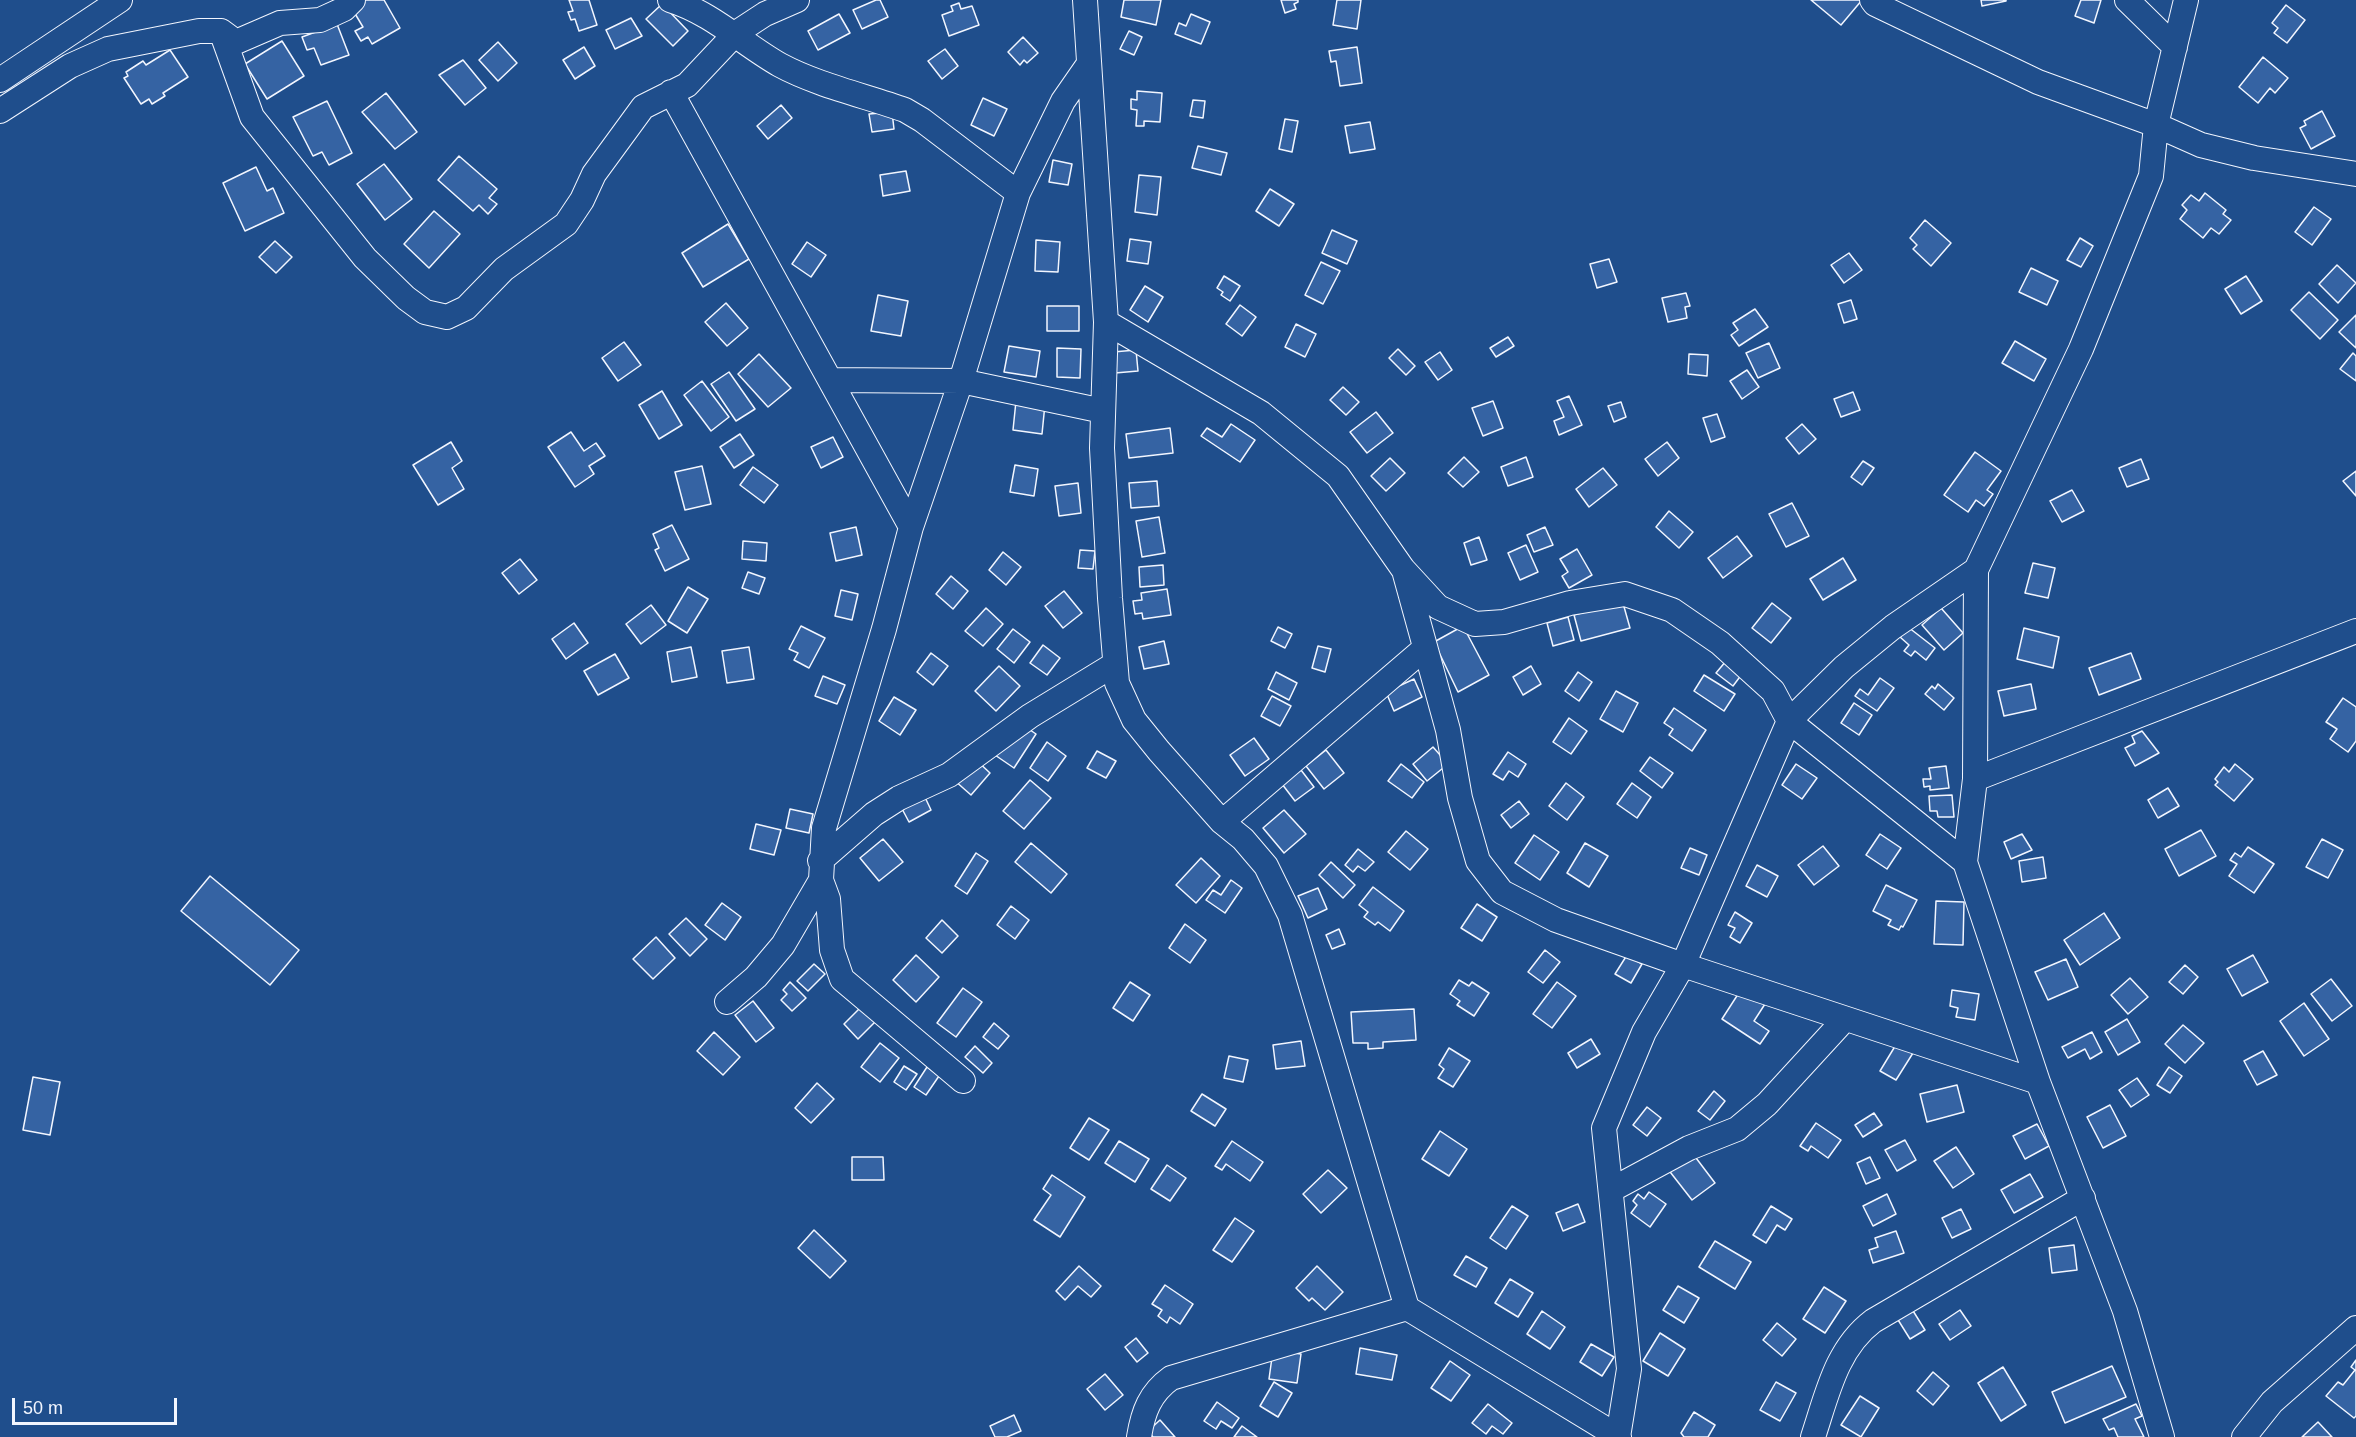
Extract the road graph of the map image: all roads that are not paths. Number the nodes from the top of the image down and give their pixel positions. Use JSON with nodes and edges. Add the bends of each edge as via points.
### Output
{"nodes":[{"id":1,"x":120,"y":0,"type":"edge"},
{"id":2,"x":353,"y":0,"type":"edge"},
{"id":3,"x":670,"y":0,"type":"edge"},
{"id":4,"x":797,"y":0,"type":"edge"},
{"id":5,"x":1085,"y":0,"type":"edge"},
{"id":6,"x":1872,"y":0,"type":"edge"},
{"id":7,"x":2127,"y":0,"type":"edge"},
{"id":8,"x":2186,"y":0,"type":"edge"},
{"id":9,"x":766,"y":7,"type":"edge"},
{"id":10,"x":221,"y":32,"type":"junction"},
{"id":11,"x":736,"y":33,"type":"junction"},
{"id":12,"x":2175,"y":47,"type":"junction"},
{"id":13,"x":1088,"y":65,"type":"junction"},
{"id":14,"x":0,"y":80,"type":"edge"},
{"id":15,"x":671,"y":92,"type":"junction"},
{"id":16,"x":0,"y":111,"type":"edge"},
{"id":17,"x":2156,"y":125,"type":"junction"},
{"id":18,"x":2356,"y":174,"type":"edge"},
{"id":19,"x":1018,"y":193,"type":"junction"},
{"id":20,"x":1106,"y":322,"type":"junction"},
{"id":21,"x":832,"y":380,"type":"junction"},
{"id":22,"x":961,"y":381,"type":"junction"},
{"id":23,"x":1104,"y":411,"type":"junction"},
{"id":24,"x":911,"y":527,"type":"junction"},
{"id":25,"x":1403,"y":569,"type":"junction"},
{"id":26,"x":1976,"y":570,"type":"junction"},
{"id":27,"x":2356,"y":631,"type":"edge"},
{"id":28,"x":1425,"y":648,"type":"junction"},
{"id":29,"x":1115,"y":664,"type":"junction"},
{"id":30,"x":1789,"y":721,"type":"junction"},
{"id":31,"x":1975,"y":779,"type":"junction"},
{"id":32,"x":1222,"y":822,"type":"junction"},
{"id":33,"x":1965,"y":862,"type":"junction"},
{"id":34,"x":821,"y":871,"type":"junction"},
{"id":35,"x":1683,"y":965,"type":"junction"},
{"id":36,"x":726,"y":1002,"type":"dead end"},
{"id":37,"x":1845,"y":1019,"type":"junction"},
{"id":38,"x":963,"y":1081,"type":"dead end"},
{"id":39,"x":2038,"y":1082,"type":"junction"},
{"id":40,"x":1611,"y":1190,"type":"junction"},
{"id":41,"x":2084,"y":1198,"type":"junction"},
{"id":42,"x":1407,"y":1308,"type":"junction"},
{"id":43,"x":2356,"y":1328,"type":"edge"},
{"id":44,"x":1139,"y":1437,"type":"edge"},
{"id":45,"x":1619,"y":1437,"type":"edge"},
{"id":46,"x":1813,"y":1437,"type":"edge"},
{"id":47,"x":2162,"y":1437,"type":"edge"},
{"id":48,"x":2244,"y":1437,"type":"edge"}],
"edges":[{"from":1,"to":14,"type":"street"},
{"from":2,"to":10,"type":"street","via":[[344,9],[320,20],[280,22],[236,42]]},
{"from":3,"to":11,"type":"street"},
{"from":4,"to":9,"type":"street"},
{"from":5,"to":13,"type":"street"},
{"from":6,"to":17,"type":"street","via":[[2038,81]]},
{"from":7,"to":12,"type":"street"},
{"from":8,"to":12,"type":"street"},
{"from":9,"to":11,"type":"street"},
{"from":10,"to":15,"type":"street","via":[[252,117],[365,258],[425,312],[447,317],[466,308],[504,269],[566,224],[594,174],[643,107]]},
{"from":10,"to":16,"type":"street","via":[[200,31],[108,49],[70,66]]},
{"from":11,"to":15,"type":"street","via":[[687,85]]},
{"from":11,"to":19,"type":"street","via":[[781,65],[914,115]]},
{"from":12,"to":17,"type":"street"},
{"from":13,"to":19,"type":"street","via":[[1063,100]]},
{"from":13,"to":20,"type":"street"},
{"from":15,"to":21,"type":"street"},
{"from":17,"to":18,"type":"street","via":[[2201,145],[2233,153]]},
{"from":17,"to":26,"type":"street","via":[[2151,176],[2081,349]]},
{"from":19,"to":22,"type":"street"},
{"from":20,"to":23,"type":"street"},
{"from":20,"to":25,"type":"street","via":[[1261,413],[1338,476]]},
{"from":21,"to":22,"type":"street"},
{"from":21,"to":24,"type":"street"},
{"from":22,"to":23,"type":"street"},
{"from":22,"to":24,"type":"street"},
{"from":23,"to":29,"type":"street","via":[[1102,448]]},
{"from":24,"to":34,"type":"street","via":[[824,828]]},
{"from":25,"to":28,"type":"street"},
{"from":25,"to":30,"type":"street","via":[[1438,607],[1475,624],[1504,622],[1570,603],[1625,594],[1672,610],[1720,643],[1773,691]]},
{"from":26,"to":30,"type":"street","via":[[1893,627],[1844,667]]},
{"from":26,"to":31,"type":"street"},
{"from":27,"to":31,"type":"street"},
{"from":28,"to":32,"type":"street"},
{"from":28,"to":35,"type":"street","via":[[1478,861],[1502,892],[1556,920]]},
{"from":29,"to":32,"type":"street","via":[[1117,683],[1134,720]]},
{"from":29,"to":34,"type":"street","via":[[1030,716],[949,775],[874,814]]},
{"from":30,"to":33,"type":"street"},
{"from":30,"to":35,"type":"street"},
{"from":31,"to":33,"type":"street"},
{"from":32,"to":42,"type":"street","via":[[1266,866],[1290,915]]},
{"from":33,"to":39,"type":"street"},
{"from":34,"to":36,"type":"street","via":[[783,945],[756,977]]},
{"from":34,"to":38,"type":"street","via":[[828,899],[833,957],[842,979]]},
{"from":35,"to":37,"type":"street"},
{"from":35,"to":40,"type":"street","via":[[1644,1032],[1604,1128]]},
{"from":37,"to":39,"type":"street"},
{"from":37,"to":40,"type":"street","via":[[1767,1104],[1737,1129],[1689,1148]]},
{"from":39,"to":41,"type":"street"},
{"from":40,"to":45,"type":"street","via":[[1629,1370]]},
{"from":41,"to":46,"type":"street","via":[[1857,1333],[1834,1375]]},
{"from":41,"to":47,"type":"street","via":[[2125,1311]]},
{"from":42,"to":44,"type":"street","via":[[1172,1378],[1159,1386],[1149,1401]]},
{"from":42,"to":45,"type":"street"},
{"from":43,"to":48,"type":"street","via":[[2272,1401]]}]}
